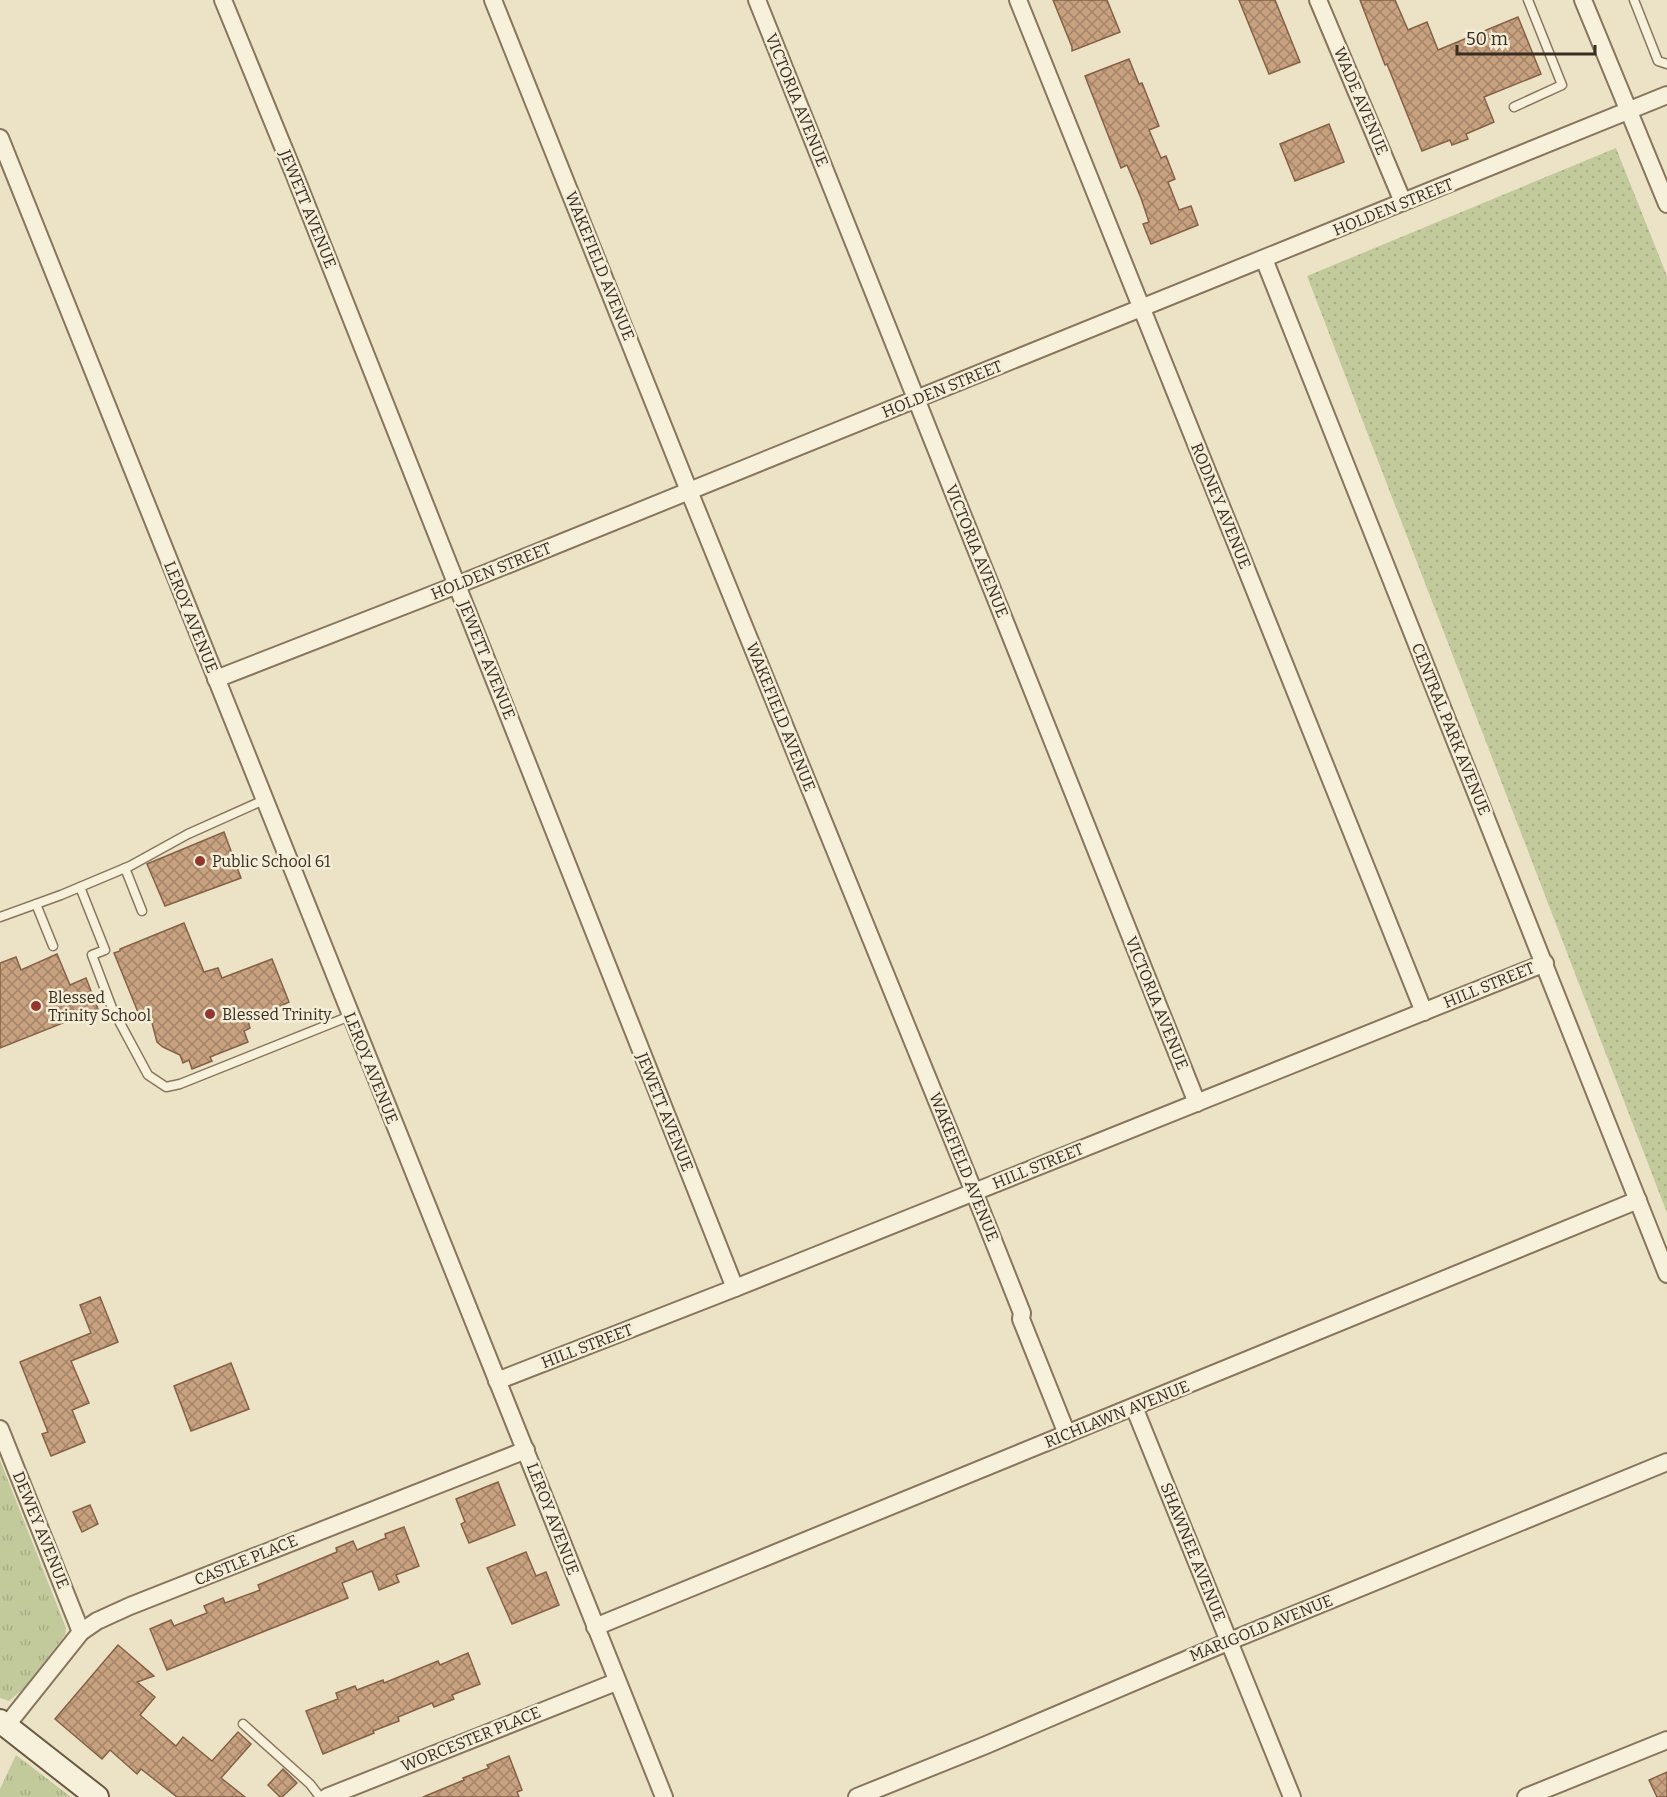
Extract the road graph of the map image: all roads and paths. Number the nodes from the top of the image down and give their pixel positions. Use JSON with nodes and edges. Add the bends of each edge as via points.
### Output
{"nodes":[{"id":1,"x":223,"y":0,"type":"edge"},
{"id":2,"x":493,"y":0,"type":"edge"},
{"id":3,"x":757,"y":0,"type":"edge"},
{"id":4,"x":1018,"y":0,"type":"edge"},
{"id":5,"x":1318,"y":0,"type":"edge"},
{"id":6,"x":1528,"y":0,"type":"edge"},
{"id":7,"x":1583,"y":0,"type":"edge"},
{"id":8,"x":1635,"y":0,"type":"edge"},
{"id":9,"x":1667,"y":64,"type":"edge"},
{"id":10,"x":1667,"y":95,"type":"edge"},
{"id":11,"x":1514,"y":107,"type":"dead end"},
{"id":12,"x":1630,"y":111,"type":"junction"},
{"id":13,"x":0,"y":138,"type":"edge"},
{"id":14,"x":1403,"y":202,"type":"junction"},
{"id":15,"x":1667,"y":204,"type":"edge"},
{"id":16,"x":1264,"y":259,"type":"junction"},
{"id":17,"x":1142,"y":308,"type":"junction"},
{"id":18,"x":916,"y":399,"type":"junction"},
{"id":19,"x":689,"y":491,"type":"junction"},
{"id":20,"x":457,"y":585,"type":"junction"},
{"id":21,"x":216,"y":679,"type":"junction"},
{"id":22,"x":264,"y":800,"type":"junction"},
{"id":23,"x":125,"y":868,"type":"junction"},
{"id":24,"x":80,"y":887,"type":"junction"},
{"id":25,"x":36,"y":904,"type":"junction"},
{"id":26,"x":142,"y":911,"type":"dead end"},
{"id":27,"x":0,"y":917,"type":"edge"},
{"id":28,"x":52,"y":946,"type":"dead end"},
{"id":29,"x":1545,"y":963,"type":"junction"},
{"id":30,"x":1424,"y":1012,"type":"junction"},
{"id":31,"x":350,"y":1016,"type":"junction"},
{"id":32,"x":1197,"y":1103,"type":"junction"},
{"id":33,"x":974,"y":1192,"type":"junction"},
{"id":34,"x":1638,"y":1200,"type":"junction"},
{"id":35,"x":1667,"y":1274,"type":"edge"},
{"id":36,"x":735,"y":1288,"type":"junction"},
{"id":37,"x":497,"y":1381,"type":"junction"},
{"id":38,"x":1134,"y":1407,"type":"junction"},
{"id":39,"x":0,"y":1429,"type":"edge"},
{"id":40,"x":1067,"y":1434,"type":"junction"},
{"id":41,"x":526,"y":1450,"type":"junction"},
{"id":42,"x":1667,"y":1462,"type":"edge"},
{"id":43,"x":595,"y":1627,"type":"junction"},
{"id":44,"x":81,"y":1632,"type":"junction"},
{"id":45,"x":1230,"y":1641,"type":"junction"},
{"id":46,"x":616,"y":1682,"type":"junction"},
{"id":47,"x":3,"y":1724,"type":"edge"},
{"id":48,"x":243,"y":1724,"type":"dead end"},
{"id":49,"x":1667,"y":1740,"type":"edge"},
{"id":50,"x":97,"y":1797,"type":"edge"},
{"id":51,"x":320,"y":1797,"type":"edge"},
{"id":52,"x":327,"y":1797,"type":"edge"},
{"id":53,"x":664,"y":1797,"type":"edge"},
{"id":54,"x":857,"y":1797,"type":"edge"},
{"id":55,"x":1292,"y":1797,"type":"edge"},
{"id":56,"x":1526,"y":1797,"type":"edge"}],
"edges":[{"from":1,"to":20,"type":"street","name":"JEWETT AVENUE"},
{"from":2,"to":19,"type":"street","name":"WAKEFIELD AVENUE"},
{"from":3,"to":18,"type":"street","name":"VICTORIA AVENUE"},
{"from":4,"to":17,"type":"street","name":"RODNEY AVENUE"},
{"from":5,"to":14,"type":"street","name":"WADE AVENUE"},
{"from":6,"to":11,"type":"lane","via":[[1562,85]]},
{"from":7,"to":12,"type":"street"},
{"from":8,"to":9,"type":"lane","via":[[1659,61]]},
{"from":10,"to":12,"type":"street","name":"HOLDEN STREET"},
{"from":12,"to":14,"type":"street","name":"HOLDEN STREET"},
{"from":12,"to":15,"type":"street"},
{"from":13,"to":21,"type":"street","name":"LEROY AVENUE"},
{"from":14,"to":16,"type":"street","name":"HOLDEN STREET"},
{"from":16,"to":17,"type":"street","name":"HOLDEN STREET"},
{"from":16,"to":29,"type":"street","name":"CENTRAL PARK AVENUE"},
{"from":17,"to":18,"type":"street","name":"HOLDEN STREET"},
{"from":17,"to":30,"type":"street","name":"RODNEY AVENUE"},
{"from":18,"to":19,"type":"street","name":"HOLDEN STREET"},
{"from":18,"to":32,"type":"street","name":"VICTORIA AVENUE"},
{"from":19,"to":20,"type":"street","name":"HOLDEN STREET"},
{"from":19,"to":33,"type":"street","name":"WAKEFIELD AVENUE"},
{"from":20,"to":21,"type":"street","name":"HOLDEN STREET"},
{"from":20,"to":36,"type":"street","name":"JEWETT AVENUE"},
{"from":21,"to":22,"type":"street","name":"LEROY AVENUE"},
{"from":22,"to":23,"type":"lane"},
{"from":22,"to":31,"type":"street","name":"LEROY AVENUE"},
{"from":23,"to":24,"type":"lane"},
{"from":23,"to":26,"type":"lane"},
{"from":24,"to":25,"type":"lane"},
{"from":24,"to":31,"type":"lane","via":[[105,950],[92,955],[112,1008],[148,1075],[166,1087]]},
{"from":25,"to":27,"type":"lane"},
{"from":25,"to":28,"type":"lane"},
{"from":29,"to":30,"type":"street","name":"HILL STREET"},
{"from":29,"to":34,"type":"street","name":"CENTRAL PARK AVENUE"},
{"from":30,"to":32,"type":"street","name":"HILL STREET"},
{"from":31,"to":37,"type":"street","name":"LEROY AVENUE"},
{"from":32,"to":33,"type":"street","name":"HILL STREET"},
{"from":33,"to":36,"type":"street","name":"HILL STREET"},
{"from":33,"to":40,"type":"street","name":"WAKEFIELD AVENUE"},
{"from":34,"to":35,"type":"street","name":"CENTRAL PARK AVENUE"},
{"from":34,"to":38,"type":"street","name":"RICHLAWN AVENUE"},
{"from":36,"to":37,"type":"street","name":"HILL STREET"},
{"from":37,"to":41,"type":"street","name":"LEROY AVENUE"},
{"from":38,"to":40,"type":"street","name":"RICHLAWN AVENUE"},
{"from":38,"to":45,"type":"street","name":"SHAWNEE AVENUE"},
{"from":39,"to":44,"type":"street","name":"DEWEY AVENUE"},
{"from":40,"to":43,"type":"street","name":"RICHLAWN AVENUE"},
{"from":41,"to":43,"type":"street","name":"LEROY AVENUE"},
{"from":41,"to":44,"type":"street","name":"CASTLE PLACE","via":[[130,1606]]},
{"from":42,"to":45,"type":"street","name":"MARIGOLD AVENUE"},
{"from":43,"to":46,"type":"street","name":"LEROY AVENUE"},
{"from":44,"to":47,"type":"street","name":"CASTLE PLACE"},
{"from":45,"to":54,"type":"street","name":"MARIGOLD AVENUE"},
{"from":45,"to":55,"type":"street","name":"SHAWNEE AVENUE"},
{"from":46,"to":52,"type":"street","name":"WORCESTER PLACE"},
{"from":46,"to":53,"type":"street","name":"LEROY AVENUE"},
{"from":47,"to":50,"type":"street"},
{"from":48,"to":51,"type":"lane"},
{"from":49,"to":56,"type":"street"}]}
